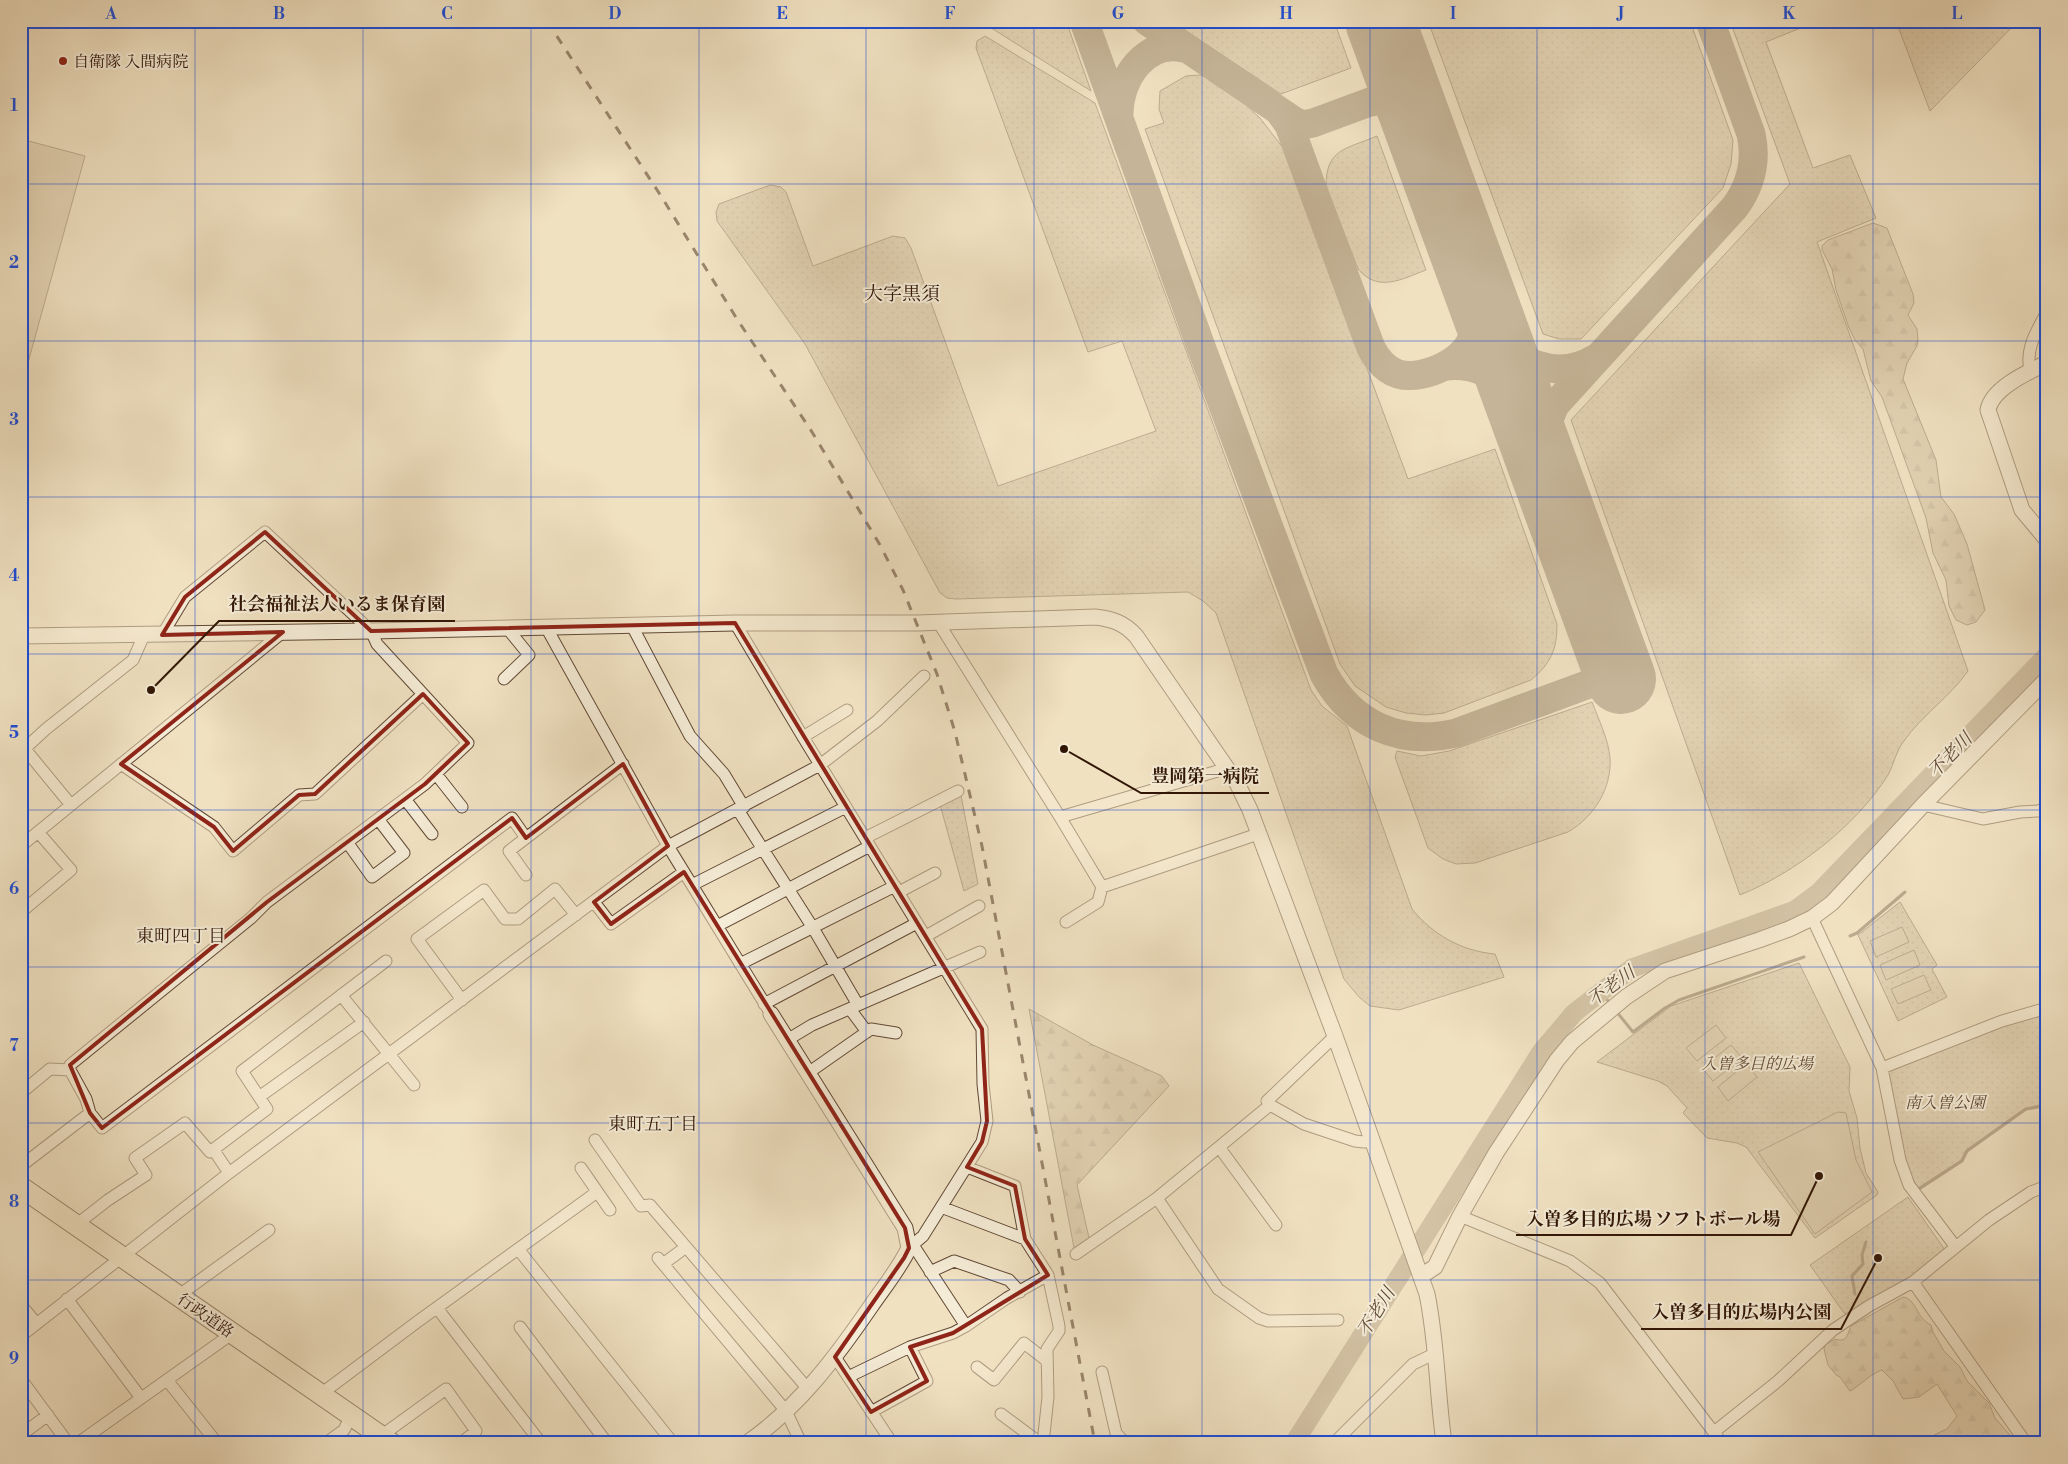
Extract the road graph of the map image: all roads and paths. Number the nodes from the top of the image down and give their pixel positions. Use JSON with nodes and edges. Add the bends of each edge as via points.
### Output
{"nodes":[{"id":1,"x":2047,"y":312,"type":"edge"},
{"id":2,"x":2047,"y":363,"type":"edge"},
{"id":3,"x":2030,"y":370,"type":"junction"},
{"id":4,"x":2047,"y":540,"type":"edge"},
{"id":5,"x":735,"y":622,"type":"junction"},
{"id":6,"x":938,"y":622,"type":"junction"},
{"id":7,"x":631,"y":624,"type":"junction"},
{"id":8,"x":546,"y":626,"type":"junction"},
{"id":9,"x":507,"y":628,"type":"junction"},
{"id":10,"x":371,"y":631,"type":"junction"},
{"id":11,"x":283,"y":632,"type":"junction"},
{"id":12,"x":144,"y":635,"type":"junction"},
{"id":13,"x":162,"y":635,"type":"junction"},
{"id":14,"x":21,"y":636,"type":"edge"},
{"id":15,"x":924,"y":676,"type":"dead end"},
{"id":16,"x":504,"y":679,"type":"dead end"},
{"id":17,"x":2047,"y":679,"type":"edge"},
{"id":18,"x":423,"y":694,"type":"junction"},
{"id":19,"x":847,"y":710,"type":"dead end"},
{"id":20,"x":803,"y":737,"type":"junction"},
{"id":21,"x":23,"y":751,"type":"edge"},
{"id":22,"x":121,"y":764,"type":"junction"},
{"id":23,"x":623,"y":764,"type":"junction"},
{"id":24,"x":820,"y":765,"type":"junction"},
{"id":25,"x":1228,"y":768,"type":"junction"},
{"id":26,"x":436,"y":774,"type":"junction"},
{"id":27,"x":958,"y":791,"type":"dead end"},
{"id":28,"x":405,"y":800,"type":"junction"},
{"id":29,"x":71,"y":805,"type":"junction"},
{"id":30,"x":1923,"y":805,"type":"junction"},
{"id":31,"x":462,"y":807,"type":"dead end"},
{"id":32,"x":846,"y":807,"type":"junction"},
{"id":33,"x":2047,"y":808,"type":"edge"},
{"id":34,"x":741,"y":809,"type":"junction"},
{"id":35,"x":1060,"y":817,"type":"junction"},
{"id":36,"x":378,"y":819,"type":"junction"},
{"id":37,"x":38,"y":832,"type":"junction"},
{"id":38,"x":432,"y":834,"type":"dead end"},
{"id":39,"x":1258,"y":834,"type":"junction"},
{"id":40,"x":526,"y":838,"type":"junction"},
{"id":41,"x":346,"y":842,"type":"junction"},
{"id":42,"x":868,"y":842,"type":"junction"},
{"id":43,"x":21,"y":846,"type":"edge"},
{"id":44,"x":668,"y":846,"type":"junction"},
{"id":45,"x":763,"y":849,"type":"junction"},
{"id":46,"x":684,"y":872,"type":"junction"},
{"id":47,"x":935,"y":873,"type":"dead end"},
{"id":48,"x":526,"y":875,"type":"dead end"},
{"id":49,"x":692,"y":885,"type":"junction"},
{"id":50,"x":1102,"y":888,"type":"junction"},
{"id":51,"x":789,"y":889,"type":"junction"},
{"id":52,"x":897,"y":889,"type":"junction"},
{"id":53,"x":594,"y":902,"type":"junction"},
{"id":54,"x":979,"y":906,"type":"dead end"},
{"id":55,"x":22,"y":911,"type":"edge"},
{"id":56,"x":576,"y":915,"type":"junction"},
{"id":57,"x":1812,"y":918,"type":"junction"},
{"id":58,"x":1066,"y":922,"type":"dead end"},
{"id":59,"x":917,"y":923,"type":"junction"},
{"id":60,"x":717,"y":926,"type":"junction"},
{"id":61,"x":813,"y":928,"type":"junction"},
{"id":62,"x":926,"y":936,"type":"junction"},
{"id":63,"x":980,"y":952,"type":"dead end"},
{"id":64,"x":386,"y":961,"type":"dead end"},
{"id":65,"x":740,"y":964,"type":"junction"},
{"id":66,"x":836,"y":966,"type":"junction"},
{"id":67,"x":946,"y":968,"type":"junction"},
{"id":68,"x":341,"y":995,"type":"junction"},
{"id":69,"x":462,"y":1000,"type":"junction"},
{"id":70,"x":854,"y":1007,"type":"junction"},
{"id":71,"x":2047,"y":1008,"type":"edge"},
{"id":72,"x":768,"y":1009,"type":"junction"},
{"id":73,"x":364,"y":1022,"type":"junction"},
{"id":74,"x":867,"y":1032,"type":"junction"},
{"id":75,"x":896,"y":1033,"type":"dead end"},
{"id":76,"x":1335,"y":1036,"type":"junction"},
{"id":77,"x":787,"y":1040,"type":"junction"},
{"id":78,"x":389,"y":1054,"type":"junction"},
{"id":79,"x":1882,"y":1068,"type":"junction"},
{"id":80,"x":70,"y":1070,"type":"junction"},
{"id":81,"x":808,"y":1074,"type":"junction"},
{"id":82,"x":414,"y":1085,"type":"dead end"},
{"id":83,"x":21,"y":1093,"type":"edge"},
{"id":84,"x":259,"y":1097,"type":"junction"},
{"id":85,"x":1270,"y":1105,"type":"junction"},
{"id":86,"x":90,"y":1113,"type":"junction"},
{"id":87,"x":594,"y":1140,"type":"dead end"},
{"id":88,"x":1371,"y":1141,"type":"junction"},
{"id":89,"x":1219,"y":1147,"type":"junction"},
{"id":90,"x":213,"y":1150,"type":"junction"},
{"id":91,"x":21,"y":1166,"type":"edge"},
{"id":92,"x":967,"y":1166,"type":"junction"},
{"id":93,"x":581,"y":1168,"type":"dead end"},
{"id":94,"x":229,"y":1174,"type":"junction"},
{"id":95,"x":21,"y":1186,"type":"edge"},
{"id":96,"x":2047,"y":1186,"type":"edge"},
{"id":97,"x":597,"y":1192,"type":"junction"},
{"id":98,"x":1157,"y":1198,"type":"junction"},
{"id":99,"x":941,"y":1207,"type":"junction"},
{"id":100,"x":610,"y":1210,"type":"dead end"},
{"id":101,"x":1460,"y":1216,"type":"junction"},
{"id":102,"x":76,"y":1225,"type":"junction"},
{"id":103,"x":1276,"y":1225,"type":"dead end"},
{"id":104,"x":269,"y":1230,"type":"dead end"},
{"id":105,"x":1025,"y":1239,"type":"junction"},
{"id":106,"x":1955,"y":1246,"type":"junction"},
{"id":107,"x":686,"y":1247,"type":"junction"},
{"id":108,"x":911,"y":1247,"type":"junction"},
{"id":109,"x":518,"y":1249,"type":"junction"},
{"id":110,"x":1076,"y":1254,"type":"dead end"},
{"id":111,"x":122,"y":1257,"type":"junction"},
{"id":112,"x":930,"y":1272,"type":"junction"},
{"id":113,"x":1419,"y":1272,"type":"junction"},
{"id":114,"x":1048,"y":1274,"type":"junction"},
{"id":115,"x":1913,"y":1282,"type":"junction"},
{"id":116,"x":1020,"y":1292,"type":"junction"},
{"id":117,"x":178,"y":1296,"type":"junction"},
{"id":118,"x":67,"y":1299,"type":"junction"},
{"id":119,"x":21,"y":1305,"type":"edge"},
{"id":120,"x":437,"y":1308,"type":"junction"},
{"id":121,"x":1338,"y":1320,"type":"dead end"},
{"id":122,"x":36,"y":1323,"type":"junction"},
{"id":123,"x":966,"y":1326,"type":"junction"},
{"id":124,"x":520,"y":1327,"type":"dead end"},
{"id":125,"x":233,"y":1333,"type":"junction"},
{"id":126,"x":21,"y":1336,"type":"edge"},
{"id":127,"x":910,"y":1347,"type":"junction"},
{"id":128,"x":1434,"y":1354,"type":"junction"},
{"id":129,"x":835,"y":1357,"type":"junction"},
{"id":130,"x":1047,"y":1361,"type":"junction"},
{"id":131,"x":977,"y":1368,"type":"dead end"},
{"id":132,"x":1102,"y":1372,"type":"dead end"},
{"id":133,"x":848,"y":1377,"type":"junction"},
{"id":134,"x":21,"y":1379,"type":"edge"},
{"id":135,"x":167,"y":1380,"type":"junction"},
{"id":136,"x":808,"y":1389,"type":"junction"},
{"id":137,"x":321,"y":1394,"type":"junction"},
{"id":138,"x":141,"y":1398,"type":"junction"},
{"id":139,"x":786,"y":1411,"type":"junction"},
{"id":140,"x":871,"y":1412,"type":"junction"},
{"id":141,"x":1001,"y":1414,"type":"dead end"},
{"id":142,"x":48,"y":1416,"type":"junction"},
{"id":143,"x":351,"y":1416,"type":"junction"},
{"id":144,"x":1714,"y":1432,"type":"junction"},
{"id":145,"x":21,"y":1436,"type":"edge"},
{"id":146,"x":386,"y":1439,"type":"edge"},
{"id":147,"x":68,"y":1443,"type":"edge"},
{"id":148,"x":78,"y":1443,"type":"edge"},
{"id":149,"x":217,"y":1443,"type":"edge"},
{"id":150,"x":326,"y":1443,"type":"edge"},
{"id":151,"x":460,"y":1443,"type":"edge"},
{"id":152,"x":541,"y":1443,"type":"edge"},
{"id":153,"x":607,"y":1443,"type":"edge"},
{"id":154,"x":672,"y":1443,"type":"edge"},
{"id":155,"x":747,"y":1443,"type":"edge"},
{"id":156,"x":801,"y":1443,"type":"edge"},
{"id":157,"x":892,"y":1443,"type":"edge"},
{"id":158,"x":1042,"y":1443,"type":"edge"},
{"id":159,"x":1125,"y":1443,"type":"edge"},
{"id":160,"x":1337,"y":1443,"type":"edge"},
{"id":161,"x":1444,"y":1443,"type":"edge"},
{"id":162,"x":1722,"y":1443,"type":"edge"},
{"id":163,"x":2026,"y":1443,"type":"edge"}],
"edges":[{"from":1,"to":3,"type":"street","via":[[2030,348]]},
{"from":2,"to":3,"type":"street"},
{"from":3,"to":4,"type":"street","via":[[1997,392],[1988,410],[2022,510]]},
{"from":5,"to":6,"type":"street"},
{"from":5,"to":7,"type":"street"},
{"from":5,"to":20,"type":"street"},
{"from":6,"to":25,"type":"street","via":[[1116,620],[1136,636]]},
{"from":6,"to":35,"type":"street"},
{"from":7,"to":8,"type":"street"},
{"from":7,"to":34,"type":"street","via":[[690,736],[724,774]]},
{"from":8,"to":9,"type":"street"},
{"from":8,"to":23,"type":"street"},
{"from":9,"to":10,"type":"street"},
{"from":9,"to":16,"type":"street","via":[[529,655]]},
{"from":10,"to":11,"type":"street"},
{"from":10,"to":13,"type":"street","via":[[265,532],[185,597]]},
{"from":10,"to":18,"type":"street","via":[[376,644]]},
{"from":11,"to":13,"type":"street"},
{"from":11,"to":22,"type":"street"},
{"from":12,"to":13,"type":"street"},
{"from":12,"to":14,"type":"street"},
{"from":12,"to":21,"type":"street","via":[[133,660]]},
{"from":15,"to":24,"type":"street","via":[[877,721]]},
{"from":17,"to":30,"type":"street"},
{"from":18,"to":22,"type":"street","via":[[315,794],[299,796],[233,851],[214,827]]},
{"from":18,"to":26,"type":"street","via":[[468,743]]},
{"from":19,"to":20,"type":"street"},
{"from":20,"to":24,"type":"street"},
{"from":21,"to":29,"type":"street"},
{"from":22,"to":29,"type":"street"},
{"from":23,"to":40,"type":"street"},
{"from":23,"to":44,"type":"street"},
{"from":24,"to":32,"type":"street"},
{"from":24,"to":34,"type":"street"},
{"from":25,"to":35,"type":"street"},
{"from":25,"to":39,"type":"street","via":[[1246,800]]},
{"from":26,"to":28,"type":"street"},
{"from":26,"to":31,"type":"street"},
{"from":27,"to":42,"type":"street"},
{"from":28,"to":36,"type":"street"},
{"from":28,"to":38,"type":"street"},
{"from":29,"to":37,"type":"street"},
{"from":30,"to":33,"type":"street","via":[[1983,819]]},
{"from":30,"to":57,"type":"street","via":[[1832,903]]},
{"from":32,"to":42,"type":"street"},
{"from":32,"to":45,"type":"street"},
{"from":34,"to":44,"type":"street"},
{"from":34,"to":45,"type":"street"},
{"from":35,"to":50,"type":"street"},
{"from":36,"to":41,"type":"street"},
{"from":36,"to":41,"type":"street","via":[[404,852],[372,876]]},
{"from":37,"to":43,"type":"street"},
{"from":37,"to":55,"type":"street","via":[[71,870]]},
{"from":39,"to":50,"type":"street"},
{"from":39,"to":76,"type":"street"},
{"from":40,"to":48,"type":"street","via":[[509,852]]},
{"from":40,"to":86,"type":"street","via":[[512,818],[102,1128]]},
{"from":41,"to":80,"type":"street","via":[[267,902],[70,1065]]},
{"from":42,"to":51,"type":"street"},
{"from":42,"to":52,"type":"street"},
{"from":44,"to":46,"type":"street"},
{"from":44,"to":53,"type":"street"},
{"from":45,"to":49,"type":"street"},
{"from":45,"to":51,"type":"street"},
{"from":46,"to":49,"type":"street"},
{"from":46,"to":53,"type":"street","via":[[611,924]]},
{"from":47,"to":52,"type":"street"},
{"from":49,"to":60,"type":"street"},
{"from":50,"to":58,"type":"street","via":[[1098,902]]},
{"from":51,"to":60,"type":"street"},
{"from":51,"to":61,"type":"street"},
{"from":52,"to":59,"type":"street"},
{"from":52,"to":61,"type":"street"},
{"from":53,"to":56,"type":"street"},
{"from":54,"to":62,"type":"street"},
{"from":56,"to":69,"type":"street"},
{"from":56,"to":69,"type":"street","via":[[556,889],[518,919],[505,919],[484,890],[417,939]]},
{"from":57,"to":79,"type":"street"},
{"from":57,"to":101,"type":"street","via":[[1760,940],[1665,971],[1598,1018],[1557,1060]]},
{"from":59,"to":62,"type":"street"},
{"from":59,"to":66,"type":"street"},
{"from":60,"to":65,"type":"street"},
{"from":61,"to":65,"type":"street"},
{"from":61,"to":66,"type":"street"},
{"from":62,"to":67,"type":"street"},
{"from":63,"to":67,"type":"street"},
{"from":64,"to":68,"type":"street"},
{"from":65,"to":72,"type":"street"},
{"from":66,"to":70,"type":"street"},
{"from":66,"to":72,"type":"street"},
{"from":67,"to":70,"type":"street"},
{"from":67,"to":92,"type":"street","via":[[982,1029],[987,1122],[982,1142]]},
{"from":68,"to":73,"type":"street"},
{"from":68,"to":84,"type":"street","via":[[242,1071]]},
{"from":69,"to":78,"type":"street"},
{"from":70,"to":74,"type":"street"},
{"from":70,"to":77,"type":"street"},
{"from":71,"to":79,"type":"street","via":[[2002,1021]]},
{"from":72,"to":77,"type":"street"},
{"from":73,"to":78,"type":"street"},
{"from":73,"to":84,"type":"street"},
{"from":74,"to":75,"type":"street","via":[[870,1029]]},
{"from":74,"to":81,"type":"street"},
{"from":76,"to":85,"type":"street","via":[[1268,1101]]},
{"from":76,"to":88,"type":"street"},
{"from":77,"to":81,"type":"street"},
{"from":78,"to":82,"type":"street"},
{"from":78,"to":94,"type":"street"},
{"from":79,"to":106,"type":"street","via":[[1900,1160],[1909,1186]]},
{"from":80,"to":83,"type":"street","via":[[50,1070]]},
{"from":80,"to":86,"type":"street"},
{"from":81,"to":108,"type":"street","via":[[905,1228]]},
{"from":84,"to":90,"type":"street","via":[[268,1109]]},
{"from":85,"to":88,"type":"street","via":[[1304,1124],[1355,1141]]},
{"from":85,"to":89,"type":"street"},
{"from":86,"to":91,"type":"street"},
{"from":87,"to":107,"type":"street","via":[[641,1206],[650,1205]]},
{"from":88,"to":113,"type":"street"},
{"from":89,"to":98,"type":"street"},
{"from":89,"to":103,"type":"street"},
{"from":90,"to":94,"type":"street"},
{"from":90,"to":102,"type":"street","via":[[210,1152],[185,1122],[135,1158],[146,1175]]},
{"from":92,"to":99,"type":"street"},
{"from":92,"to":105,"type":"street","via":[[1015,1186]]},
{"from":93,"to":97,"type":"street"},
{"from":94,"to":111,"type":"street"},
{"from":95,"to":102,"type":"highway","name":"行政道路"},
{"from":96,"to":106,"type":"street","via":[[2031,1192]]},
{"from":97,"to":100,"type":"street"},
{"from":97,"to":109,"type":"street"},
{"from":98,"to":110,"type":"street"},
{"from":98,"to":121,"type":"street","via":[[1218,1289],[1259,1318],[1268,1321]]},
{"from":99,"to":105,"type":"street"},
{"from":99,"to":108,"type":"street","via":[[923,1236]]},
{"from":101,"to":113,"type":"street","via":[[1435,1266]]},
{"from":101,"to":144,"type":"street","via":[[1570,1261],[1600,1283]]},
{"from":102,"to":111,"type":"highway","name":"行政道路"},
{"from":104,"to":117,"type":"street"},
{"from":105,"to":114,"type":"street"},
{"from":106,"to":115,"type":"street"},
{"from":107,"to":136,"type":"street"},
{"from":107,"to":139,"type":"street","via":[[660,1261]]},
{"from":108,"to":112,"type":"street"},
{"from":108,"to":129,"type":"street"},
{"from":109,"to":120,"type":"street"},
{"from":109,"to":154,"type":"street"},
{"from":111,"to":117,"type":"highway","name":"行政道路"},
{"from":111,"to":118,"type":"street"},
{"from":112,"to":116,"type":"street","via":[[954,1261],[1009,1280]]},
{"from":112,"to":123,"type":"street"},
{"from":113,"to":128,"type":"street","via":[[1430,1311]]},
{"from":114,"to":116,"type":"street"},
{"from":114,"to":130,"type":"street","via":[[1059,1326],[1047,1349]]},
{"from":115,"to":144,"type":"street","via":[[1832,1330],[1778,1381]]},
{"from":115,"to":163,"type":"street"},
{"from":116,"to":123,"type":"street"},
{"from":117,"to":125,"type":"highway","name":"行政道路"},
{"from":118,"to":122,"type":"street"},
{"from":118,"to":138,"type":"street"},
{"from":119,"to":122,"type":"street"},
{"from":120,"to":137,"type":"street"},
{"from":120,"to":152,"type":"street"},
{"from":122,"to":126,"type":"street"},
{"from":123,"to":127,"type":"street"},
{"from":124,"to":153,"type":"street"},
{"from":125,"to":135,"type":"street"},
{"from":125,"to":137,"type":"highway","name":"行政道路"},
{"from":127,"to":133,"type":"street"},
{"from":127,"to":140,"type":"street","via":[[927,1381]]},
{"from":128,"to":160,"type":"street","via":[[1413,1364]]},
{"from":128,"to":161,"type":"street"},
{"from":129,"to":133,"type":"street"},
{"from":129,"to":136,"type":"street"},
{"from":130,"to":131,"type":"street","via":[[1024,1343],[994,1380]]},
{"from":130,"to":158,"type":"street","via":[[1048,1397]]},
{"from":132,"to":159,"type":"street","via":[[1116,1433]]},
{"from":133,"to":140,"type":"street"},
{"from":134,"to":142,"type":"street"},
{"from":135,"to":138,"type":"street"},
{"from":135,"to":149,"type":"street"},
{"from":136,"to":139,"type":"street"},
{"from":137,"to":143,"type":"highway","name":"行政道路"},
{"from":138,"to":148,"type":"street"},
{"from":139,"to":155,"type":"street"},
{"from":139,"to":156,"type":"street"},
{"from":140,"to":157,"type":"street"},
{"from":141,"to":158,"type":"street"},
{"from":142,"to":145,"type":"street"},
{"from":142,"to":147,"type":"street"},
{"from":143,"to":146,"type":"highway","name":"行政道路"},
{"from":143,"to":150,"type":"street","via":[[344,1430]]},
{"from":144,"to":162,"type":"street"},
{"from":146,"to":151,"type":"street","via":[[446,1389],[476,1431]]}]}
